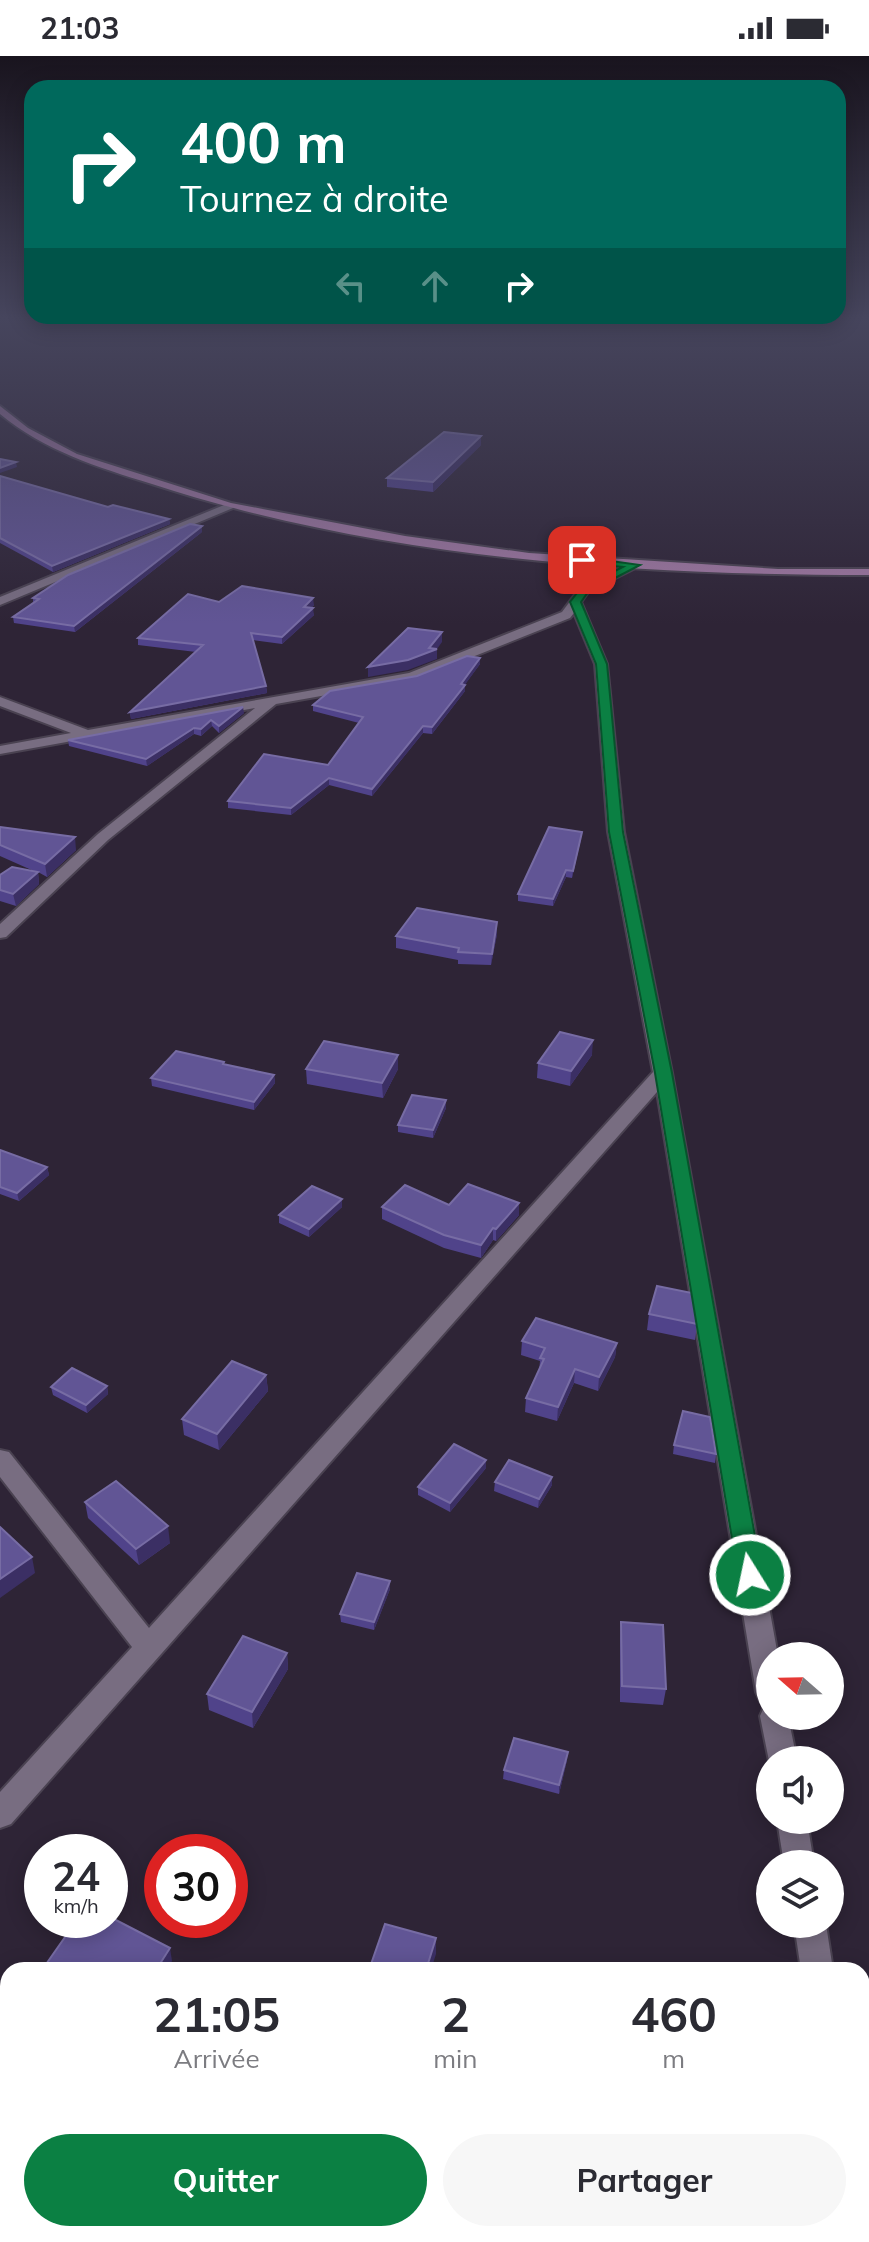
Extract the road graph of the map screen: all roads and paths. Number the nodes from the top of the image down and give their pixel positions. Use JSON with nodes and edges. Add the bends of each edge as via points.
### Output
{"nodes":[{"id":1,"x":13,"y":420,"type":"edge"},
{"id":2,"x":229,"y":506,"type":"junction"},
{"id":3,"x":635,"y":565,"type":"junction"},
{"id":4,"x":869,"y":572,"type":"edge"},
{"id":5,"x":0,"y":601,"type":"edge"},
{"id":6,"x":575,"y":602,"type":"junction"},
{"id":7,"x":0,"y":701,"type":"edge"},
{"id":8,"x":273,"y":701,"type":"junction"},
{"id":9,"x":86,"y":734,"type":"junction"},
{"id":10,"x":0,"y":750,"type":"edge"},
{"id":11,"x":0,"y":933,"type":"edge"},
{"id":12,"x":663,"y":1073,"type":"junction"},
{"id":13,"x":0,"y":1459,"type":"edge"},
{"id":14,"x":761,"y":1642,"type":"edge"},
{"id":15,"x":150,"y":1650,"type":"junction"},
{"id":16,"x":0,"y":1814,"type":"edge"},
{"id":17,"x":812,"y":1938,"type":"edge"},
{"id":18,"x":816,"y":1962,"type":"edge"}],
"edges":[{"from":1,"to":2,"type":"main road","via":[[74,456]]},
{"from":2,"to":3,"type":"main road","via":[[405,539]]},
{"from":2,"to":5,"type":"street"},
{"from":3,"to":4,"type":"main road"},
{"from":3,"to":6,"type":"street","via":[[584,590]]},
{"from":6,"to":8,"type":"street","via":[[566,615],[412,676]]},
{"from":6,"to":12,"type":"street","via":[[601,664],[616,832]]},
{"from":7,"to":9,"type":"street"},
{"from":8,"to":9,"type":"street"},
{"from":8,"to":11,"type":"street","via":[[103,837]]},
{"from":9,"to":10,"type":"street"},
{"from":12,"to":14,"type":"street"},
{"from":12,"to":15,"type":"street"},
{"from":13,"to":15,"type":"street"},
{"from":15,"to":16,"type":"street"},
{"from":17,"to":18,"type":"street"}]}
